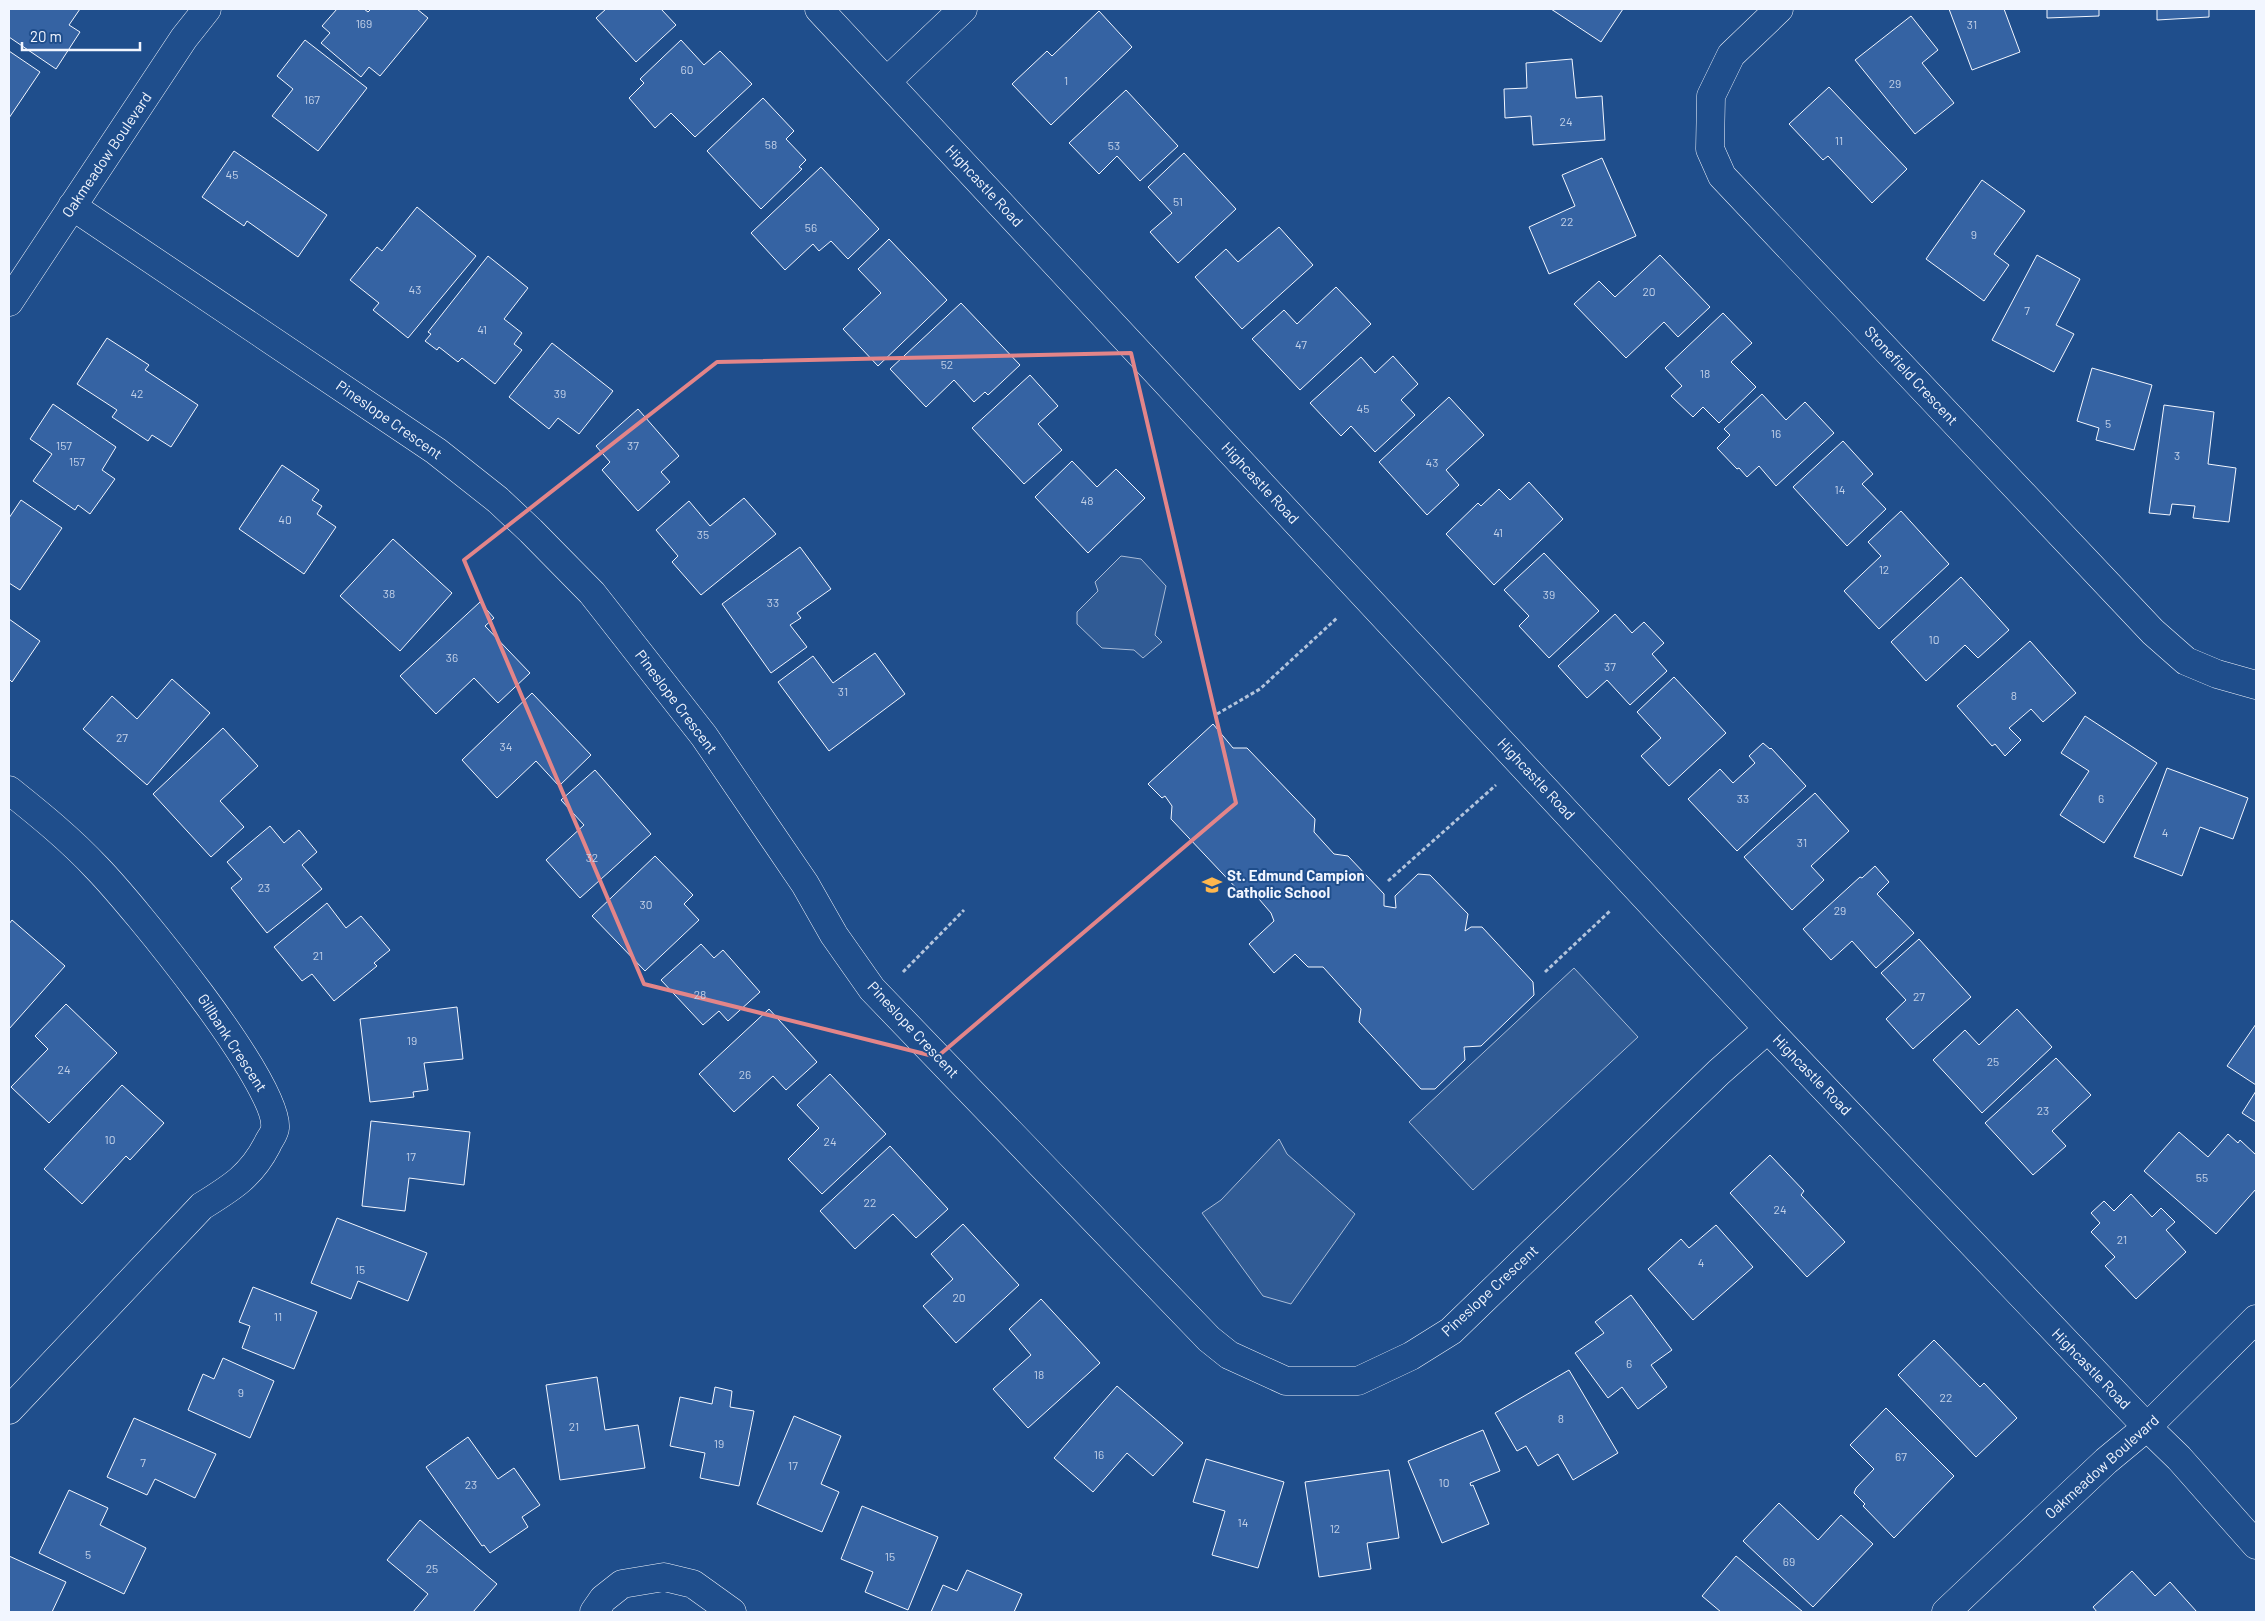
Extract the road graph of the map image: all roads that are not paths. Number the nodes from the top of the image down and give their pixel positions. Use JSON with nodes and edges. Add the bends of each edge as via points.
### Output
{"nodes":[{"id":1,"x":207,"y":9,"type":"edge"},
{"id":2,"x":819,"y":9,"type":"edge"},
{"id":3,"x":963,"y":9,"type":"edge"},
{"id":4,"x":1779,"y":9,"type":"edge"},
{"id":5,"x":887,"y":81,"type":"junction"},
{"id":6,"x":72,"y":206,"type":"junction"},
{"id":7,"x":9,"y":302,"type":"edge"},
{"id":8,"x":2256,"y":685,"type":"edge"},
{"id":9,"x":9,"y":790,"type":"edge"},
{"id":10,"x":1768,"y":1029,"type":"junction"},
{"id":11,"x":2256,"y":1319,"type":"edge"},
{"id":12,"x":9,"y":1410,"type":"edge"},
{"id":13,"x":2147,"y":1428,"type":"junction"},
{"id":14,"x":2256,"y":1545,"type":"edge"},
{"id":15,"x":594,"y":1612,"type":"edge"},
{"id":16,"x":732,"y":1612,"type":"edge"},
{"id":17,"x":1946,"y":1612,"type":"edge"}],
"edges":[{"from":1,"to":6,"type":"street","name":"Oakmeadow Boulevard","via":[[184,38]]},
{"from":2,"to":5,"type":"street","name":"Highcastle Road"},
{"from":3,"to":5,"type":"street"},
{"from":4,"to":8,"type":"street","name":"Stonefield Crescent","via":[[1731,55],[1711,96],[1710,149],[1722,176],[2153,632],[2186,661]]},
{"from":5,"to":10,"type":"street","name":"Highcastle Road"},
{"from":6,"to":7,"type":"street","name":"Oakmeadow Boulevard"},
{"from":6,"to":10,"type":"street","name":"Pineslope Crescent","via":[[436,451],[531,531],[592,593],[704,736],[805,884],[834,935],[880,997],[1209,1339],[1230,1356],[1286,1381],[1358,1381],[1411,1356],[1452,1331],[1719,1072]]},
{"from":9,"to":12,"type":"street","name":"Gillbank Crescent","via":[[50,823],[142,916],[257,1078],[271,1104],[276,1128],[258,1162],[237,1185],[202,1206]]},
{"from":10,"to":13,"type":"street","name":"Highcastle Road"},
{"from":11,"to":13,"type":"street","name":"Oakmeadow Boulevard"},
{"from":13,"to":14,"type":"street","name":"Highcastle Road","via":[[2179,1458]]},
{"from":13,"to":17,"type":"street","name":"Oakmeadow Boulevard","via":[[2099,1468]]},
{"from":15,"to":16,"type":"street","via":[[603,1599],[622,1584],[664,1577],[693,1584]]}]}
